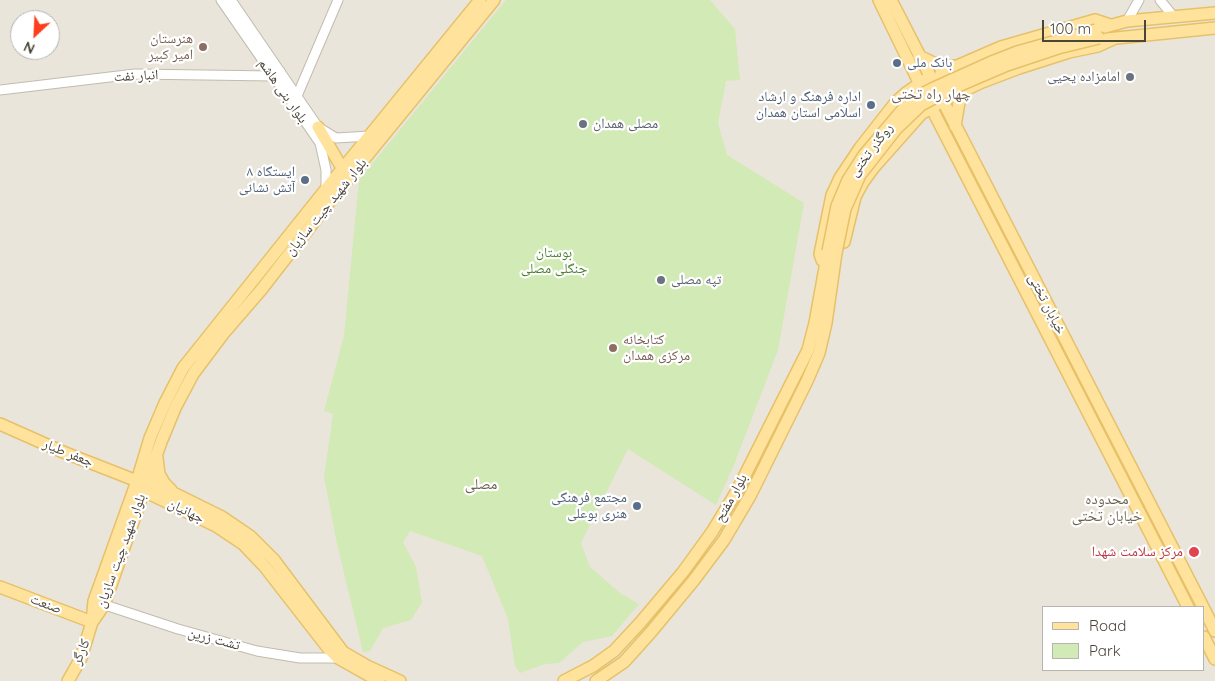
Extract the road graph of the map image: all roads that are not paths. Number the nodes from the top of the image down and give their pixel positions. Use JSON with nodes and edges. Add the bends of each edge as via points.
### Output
{"nodes":[{"id":1,"x":221,"y":0,"type":"edge"},
{"id":2,"x":231,"y":0,"type":"edge"},
{"id":3,"x":338,"y":0,"type":"edge"},
{"id":4,"x":480,"y":0,"type":"edge"},
{"id":5,"x":494,"y":0,"type":"edge"},
{"id":6,"x":879,"y":0,"type":"edge"},
{"id":7,"x":891,"y":0,"type":"edge"},
{"id":8,"x":1139,"y":0,"type":"edge"},
{"id":9,"x":1160,"y":0,"type":"edge"},
{"id":10,"x":1215,"y":13,"type":"edge"},
{"id":11,"x":1173,"y":16,"type":"junction"},
{"id":12,"x":1127,"y":22,"type":"junction"},
{"id":13,"x":1110,"y":25,"type":"junction"},
{"id":14,"x":1215,"y":28,"type":"edge"},
{"id":15,"x":1098,"y":34,"type":"junction"},
{"id":16,"x":1113,"y":39,"type":"junction"},
{"id":17,"x":913,"y":57,"type":"junction"},
{"id":18,"x":959,"y":65,"type":"junction"},
{"id":19,"x":277,"y":73,"type":"junction"},
{"id":20,"x":930,"y":77,"type":"junction"},
{"id":21,"x":919,"y":84,"type":"junction"},
{"id":22,"x":968,"y":89,"type":"junction"},
{"id":23,"x":0,"y":90,"type":"edge"},
{"id":24,"x":906,"y":93,"type":"junction"},
{"id":25,"x":953,"y":96,"type":"junction"},
{"id":26,"x":294,"y":99,"type":"junction"},
{"id":27,"x":942,"y":101,"type":"junction"},
{"id":28,"x":896,"y":102,"type":"junction"},
{"id":29,"x":931,"y":107,"type":"junction"},
{"id":30,"x":921,"y":114,"type":"junction"},
{"id":31,"x":939,"y":123,"type":"junction"},
{"id":32,"x":955,"y":126,"type":"junction"},
{"id":33,"x":318,"y":127,"type":"junction"},
{"id":34,"x":902,"y":135,"type":"junction"},
{"id":35,"x":370,"y":136,"type":"junction"},
{"id":36,"x":345,"y":174,"type":"junction"},
{"id":37,"x":326,"y":189,"type":"junction"},
{"id":38,"x":832,"y":252,"type":"junction"},
{"id":39,"x":825,"y":266,"type":"junction"},
{"id":40,"x":833,"y":276,"type":"junction"},
{"id":41,"x":219,"y":331,"type":"junction"},
{"id":42,"x":0,"y":424,"type":"edge"},
{"id":43,"x":156,"y":455,"type":"junction"},
{"id":44,"x":143,"y":484,"type":"junction"},
{"id":45,"x":176,"y":494,"type":"junction"},
{"id":46,"x":0,"y":587,"type":"edge"},
{"id":47,"x":99,"y":603,"type":"junction"},
{"id":48,"x":1187,"y":606,"type":"edge"},
{"id":49,"x":1202,"y":606,"type":"edge"},
{"id":50,"x":1205,"y":616,"type":"edge"},
{"id":51,"x":92,"y":622,"type":"junction"},
{"id":52,"x":1209,"y":633,"type":"edge"},
{"id":53,"x":340,"y":655,"type":"junction"},
{"id":54,"x":1215,"y":659,"type":"edge"},
{"id":55,"x":68,"y":681,"type":"edge"},
{"id":56,"x":379,"y":681,"type":"edge"},
{"id":57,"x":400,"y":681,"type":"edge"},
{"id":58,"x":564,"y":681,"type":"edge"},
{"id":59,"x":596,"y":681,"type":"edge"}],
"edges":[{"from":1,"to":19,"type":"street","name":"بلوار بنی هاشم"},
{"from":2,"to":19,"type":"street","name":"بلوار بنی هاشم"},
{"from":3,"to":26,"type":"street"},
{"from":4,"to":35,"type":"main road","name":"بلوار شهید چیت سازیان"},
{"from":5,"to":36,"type":"main road","name":"بلوار شهید چیت سازیان"},
{"from":6,"to":17,"type":"main road","name":"خیابان تختی"},
{"from":7,"to":17,"type":"main road","name":"خیابان تختی"},
{"from":8,"to":12,"type":"street"},
{"from":9,"to":11,"type":"street"},
{"from":10,"to":11,"type":"main road"},
{"from":11,"to":12,"type":"main road"},
{"from":12,"to":13,"type":"main road"},
{"from":13,"to":15,"type":"main road","name":"روگذر تختی"},
{"from":13,"to":18,"type":"main road","via":[[1095,20],[1001,47]]},
{"from":14,"to":16,"type":"main road"},
{"from":15,"to":16,"type":"main road"},
{"from":15,"to":38,"type":"main road","name":"روگذر تختی","bridge":true,"via":[[1017,52],[934,88],[904,108],[864,155],[848,180],[837,206]]},
{"from":16,"to":22,"type":"main road","via":[[1019,68]]},
{"from":17,"to":18,"type":"main road","via":[[940,66]]},
{"from":17,"to":20,"type":"main road","name":"خیابان تختی"},
{"from":17,"to":21,"type":"main road","name":"خیابان تختی"},
{"from":17,"to":28,"type":"main road","via":[[908,81]]},
{"from":18,"to":25,"type":"main road","via":[[941,73],[939,78],[941,89]]},
{"from":19,"to":23,"type":"street","name":"انبار نفت","via":[[135,74]]},
{"from":19,"to":26,"type":"street","name":"بلوار بنی هاشم"},
{"from":20,"to":21,"type":"main road"},
{"from":20,"to":27,"type":"main road","name":"خیابان تختی"},
{"from":21,"to":24,"type":"main road"},
{"from":21,"to":29,"type":"main road","name":"خیابان تختی"},
{"from":22,"to":25,"type":"main road"},
{"from":22,"to":32,"type":"main road","via":[[959,102]]},
{"from":24,"to":28,"type":"main road"},
{"from":24,"to":30,"type":"main road","via":[[921,100]]},
{"from":25,"to":27,"type":"main road"},
{"from":26,"to":33,"type":"street","name":"بلوار بنی هاشم"},
{"from":26,"to":37,"type":"street","name":"بلوار بنی هاشم","via":[[320,143]]},
{"from":27,"to":29,"type":"main road"},
{"from":27,"to":32,"type":"main road","name":"خیابان تختی"},
{"from":28,"to":39,"type":"main road","via":[[860,148],[832,195],[820,254]]},
{"from":29,"to":30,"type":"main road"},
{"from":29,"to":31,"type":"main road","name":"خیابان تختی"},
{"from":30,"to":34,"type":"main road"},
{"from":31,"to":34,"type":"main road","via":[[933,118],[925,118]]},
{"from":31,"to":48,"type":"main road","name":"خیابان تختی"},
{"from":32,"to":49,"type":"main road","name":"خیابان تختی"},
{"from":33,"to":35,"type":"street","name":"بلوار بنی هاشم","via":[[336,138]]},
{"from":33,"to":36,"type":"main road"},
{"from":34,"to":40,"type":"main road","via":[[874,167],[855,197],[839,266]]},
{"from":35,"to":36,"type":"main road","name":"بلوار شهید چیت سازیان"},
{"from":36,"to":37,"type":"main road","name":"بلوار شهید چیت سازیان"},
{"from":36,"to":41,"type":"main road","name":"بلوار شهید چیت سازیان","via":[[261,290]]},
{"from":37,"to":41,"type":"main road","name":"بلوار شهید چیت سازیان"},
{"from":38,"to":39,"type":"main road"},
{"from":38,"to":40,"type":"main road"},
{"from":39,"to":58,"type":"main road","name":"بلوار مفتح","via":[[808,350],[738,489],[712,532],[683,572],[614,651]]},
{"from":40,"to":59,"type":"main road","name":"بلوار مفتح","via":[[819,352],[750,496],[718,548],[652,632],[624,662]]},
{"from":41,"to":43,"type":"main road","name":"بلوار شهید چیت سازیان","via":[[175,408]]},
{"from":41,"to":44,"type":"main road","name":"بلوار شهید چیت سازیان","via":[[184,368],[165,403],[150,438]]},
{"from":42,"to":44,"type":"main road","name":"جعفر طیار"},
{"from":43,"to":44,"type":"main road","name":"بلوار شهید چیت سازیان"},
{"from":43,"to":45,"type":"main road","via":[[164,483]]},
{"from":44,"to":45,"type":"main road","name":"جهانیان"},
{"from":44,"to":47,"type":"main road","name":"بلوار شهید چیت سازیان"},
{"from":44,"to":53,"type":"main road","name":"جهانیان","via":[[243,544],[328,648]]},
{"from":45,"to":53,"type":"main road","name":"جهانیان","via":[[222,517],[250,536],[274,560]]},
{"from":46,"to":51,"type":"main road","name":"صنعت"},
{"from":47,"to":51,"type":"main road","name":"بلوار شهید چیت سازیان"},
{"from":47,"to":53,"type":"street","name":"تشت زرین","via":[[257,651],[300,658]]},
{"from":50,"to":52,"type":"main road","name":"خیابان تختی"},
{"from":51,"to":55,"type":"main road","name":"کارگر","via":[[81,658]]},
{"from":52,"to":54,"type":"main road","name":"خیابان تختی"},
{"from":53,"to":56,"type":"main road"},
{"from":53,"to":57,"type":"main road"}]}
